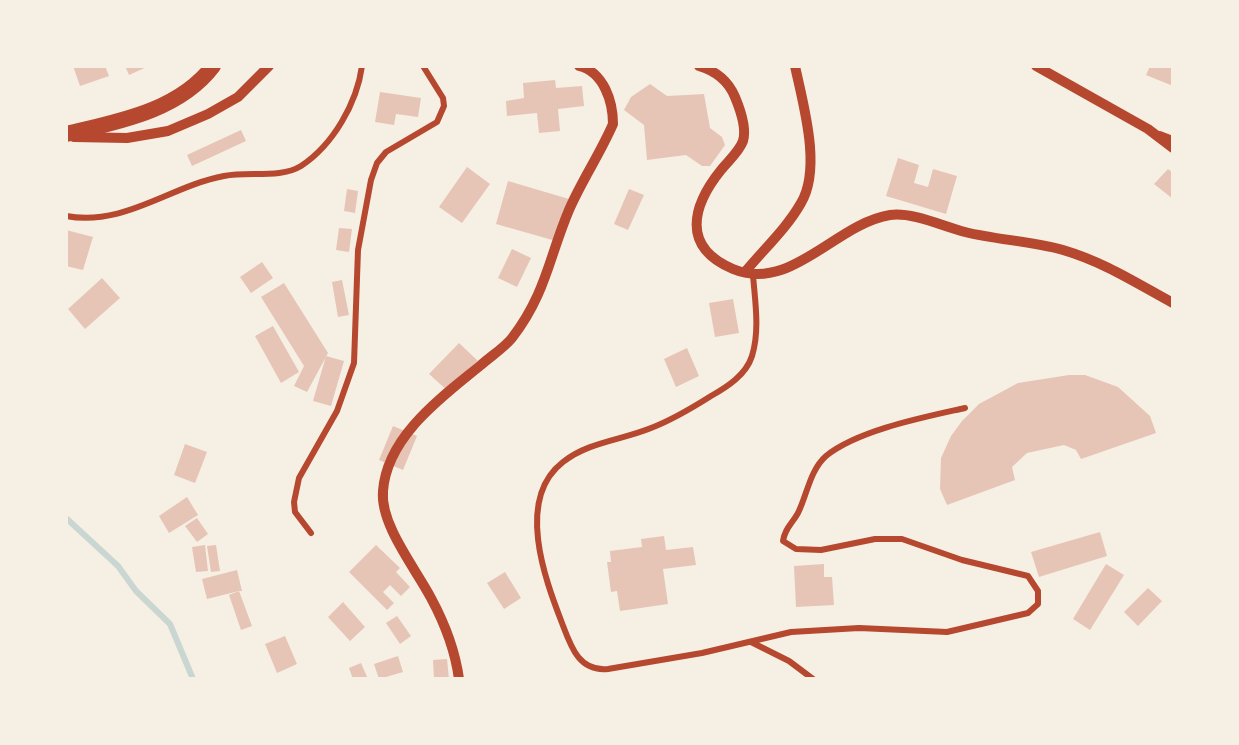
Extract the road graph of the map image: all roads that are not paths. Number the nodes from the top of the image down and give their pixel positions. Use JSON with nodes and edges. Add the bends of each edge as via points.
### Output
{"nodes":[{"id":1,"x":213,"y":66,"type":"edge"},
{"id":2,"x":269,"y":66,"type":"edge"},
{"id":3,"x":362,"y":66,"type":"edge"},
{"id":4,"x":423,"y":66,"type":"edge"},
{"id":5,"x":599,"y":66,"type":"edge"},
{"id":6,"x":699,"y":66,"type":"edge"},
{"id":7,"x":795,"y":66,"type":"edge"},
{"id":8,"x":1036,"y":66,"type":"edge"},
{"id":9,"x":582,"y":67,"type":"edge"},
{"id":10,"x":1148,"y":129,"type":"junction"},
{"id":11,"x":66,"y":136,"type":"edge"},
{"id":12,"x":1173,"y":139,"type":"edge"},
{"id":13,"x":1173,"y":148,"type":"edge"},
{"id":14,"x":66,"y":216,"type":"edge"},
{"id":15,"x":749,"y":274,"type":"junction"},
{"id":16,"x":1173,"y":303,"type":"edge"},
{"id":17,"x":965,"y":408,"type":"dead end"},
{"id":18,"x":311,"y":533,"type":"dead end"},
{"id":19,"x":751,"y":641,"type":"junction"},
{"id":20,"x":459,"y":679,"type":"edge"},
{"id":21,"x":813,"y":679,"type":"edge"}],
"edges":[{"from":1,"to":11,"type":"highway","via":[[185,93],[135,117]]},
{"from":2,"to":11,"type":"street","via":[[238,97],[168,131],[127,138]]},
{"from":3,"to":14,"type":"street","via":[[359,85],[343,120],[299,167],[287,172],[223,176],[114,216]]},
{"from":4,"to":18,"type":"street","via":[[444,106],[437,122],[386,152],[371,180],[358,250],[354,363],[337,411],[299,478],[294,502],[295,512]]},
{"from":5,"to":9,"type":"street"},
{"from":6,"to":15,"type":"street","via":[[712,70],[730,85],[743,127],[743,141],[703,195],[698,241],[710,256]]},
{"from":7,"to":15,"type":"street","via":[[811,170],[802,202]]},
{"from":8,"to":10,"type":"street"},
{"from":9,"to":20,"type":"street","via":[[604,86],[613,124],[569,210],[544,284],[510,340],[437,402],[406,436],[394,453],[383,491],[392,527],[454,649]]},
{"from":10,"to":12,"type":"street"},
{"from":10,"to":13,"type":"street"},
{"from":15,"to":16,"type":"street","via":[[774,274],[879,217],[905,215],[972,234],[1062,249],[1105,264]]},
{"from":15,"to":19,"type":"street","via":[[756,327],[752,356],[745,371],[720,392],[650,429],[612,439],[562,462],[541,492],[538,550],[547,588],[572,649],[584,664],[596,670]]},
{"from":17,"to":19,"type":"street","via":[[864,436],[825,457],[807,486],[797,514],[784,530],[783,541],[796,549],[821,550],[865,540],[902,539],[962,560],[1028,576],[1038,591],[1038,604],[1028,613],[947,632],[859,628],[791,632]]},
{"from":19,"to":21,"type":"street"}]}
